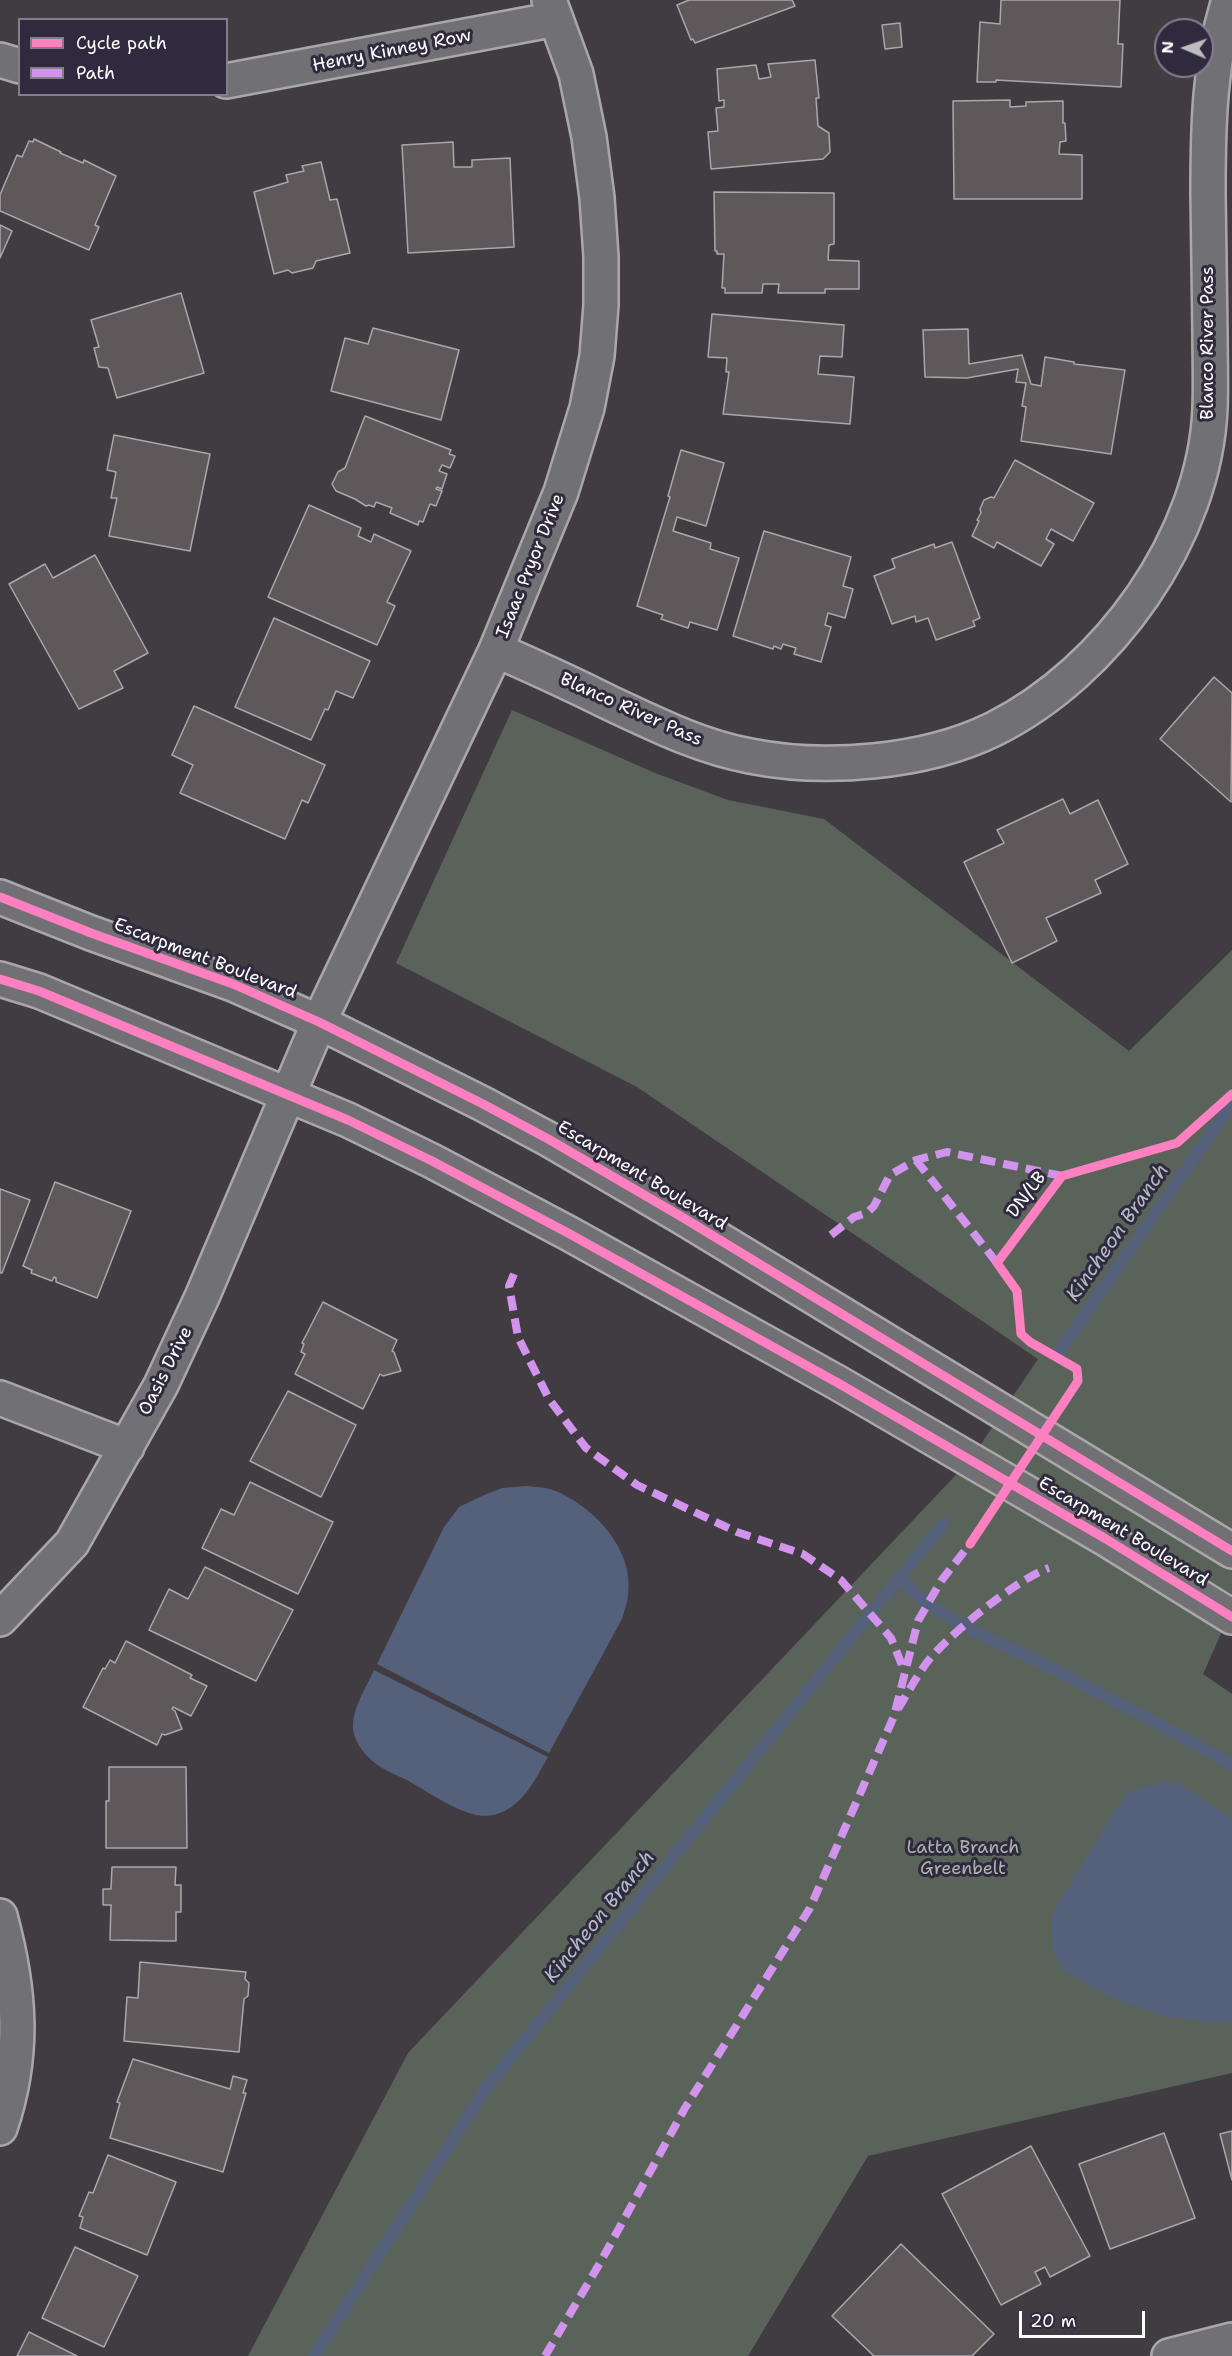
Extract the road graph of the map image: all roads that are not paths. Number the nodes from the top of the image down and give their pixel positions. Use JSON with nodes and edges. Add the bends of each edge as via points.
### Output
{"nodes":[{"id":1,"x":1229,"y":0,"type":"edge"},
{"id":2,"x":553,"y":10,"type":"edge"},
{"id":3,"x":0,"y":60,"type":"edge"},
{"id":4,"x":18,"y":65,"type":"edge"},
{"id":5,"x":228,"y":81,"type":"edge"},
{"id":6,"x":496,"y":651,"type":"junction"},
{"id":7,"x":0,"y":897,"type":"edge"},
{"id":8,"x":0,"y":979,"type":"edge"},
{"id":9,"x":319,"y":1022,"type":"junction"},
{"id":10,"x":287,"y":1095,"type":"junction"},
{"id":11,"x":0,"y":1398,"type":"edge"},
{"id":12,"x":127,"y":1447,"type":"junction"},
{"id":13,"x":1232,"y":1551,"type":"edge"},
{"id":14,"x":1232,"y":1617,"type":"edge"},
{"id":15,"x":0,"y":1619,"type":"edge"},
{"id":16,"x":0,"y":1916,"type":"edge"},
{"id":17,"x":0,"y":2128,"type":"edge"},
{"id":18,"x":1232,"y":2340,"type":"edge"},
{"id":19,"x":1169,"y":2356,"type":"edge"}],
"edges":[{"from":1,"to":6,"type":"street","name":"Blanco River Pass","via":[[1210,87],[1210,410],[1203,457],[1180,534],[1156,577],[1100,648],[1060,685],[993,729],[952,745],[906,756],[802,763],[750,757],[673,733]]},
{"from":2,"to":5,"type":"street","name":"Henry Kinney Row"},
{"from":2,"to":6,"type":"street","name":"Isaac Pryor Drive","via":[[576,74],[597,198],[601,281],[597,356],[568,472]]},
{"from":3,"to":4,"type":"street"},
{"from":6,"to":9,"type":"street","name":"Isaac Pryor Drive"},
{"from":7,"to":9,"type":"street","name":"Escarpment Boulevard","via":[[233,984]]},
{"from":8,"to":10,"type":"street","name":"Escarpment Boulevard","via":[[39,991]]},
{"from":9,"to":10,"type":"street","name":"Isaac Pryor Drive"},
{"from":9,"to":13,"type":"street","name":"Escarpment Boulevard","via":[[560,1145]]},
{"from":10,"to":12,"type":"street","name":"Oasis Drive","via":[[202,1297]]},
{"from":10,"to":14,"type":"street","name":"Escarpment Boulevard","via":[[363,1126],[568,1233],[971,1459]]},
{"from":11,"to":12,"type":"street"},
{"from":12,"to":15,"type":"street","name":"Oasis Drive","via":[[72,1543]]},
{"from":16,"to":17,"type":"street","via":[[11,1957],[18,2012],[15,2064]]},
{"from":18,"to":19,"type":"street"}]}
